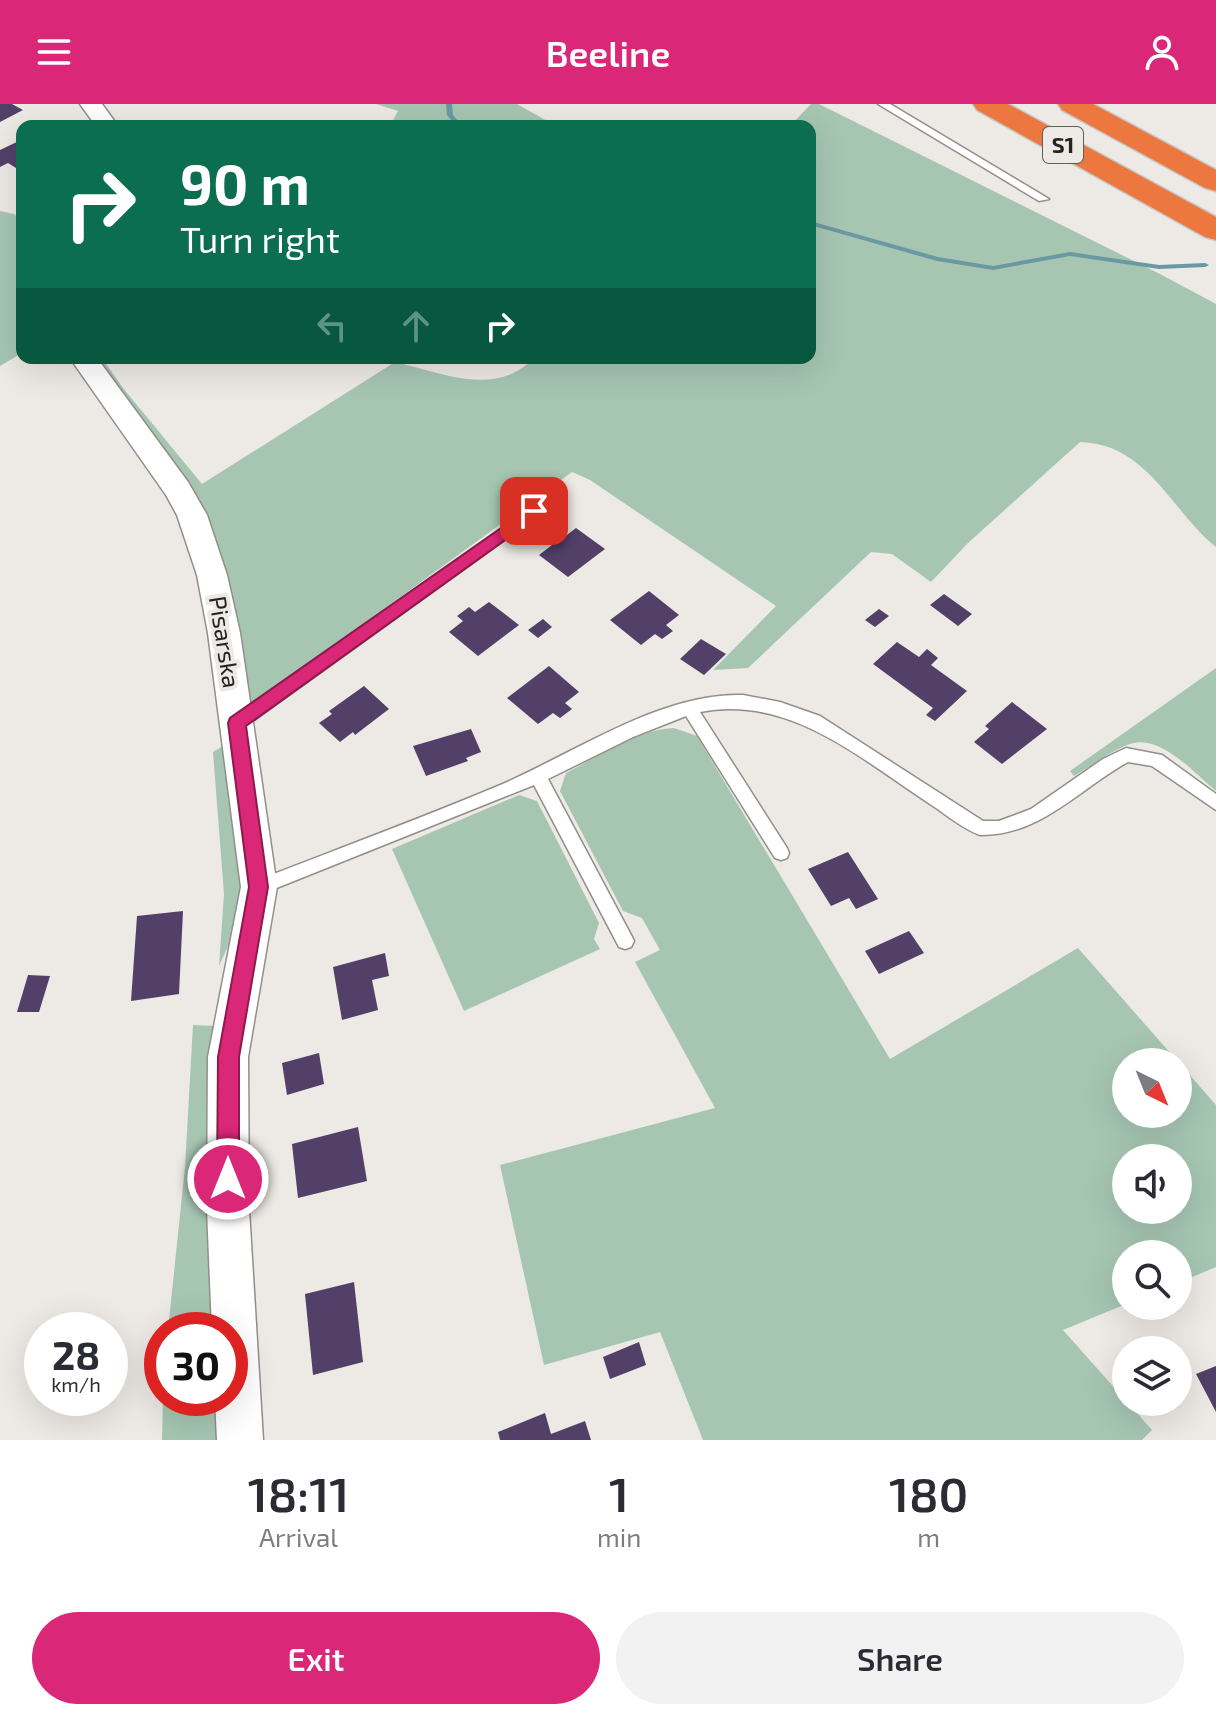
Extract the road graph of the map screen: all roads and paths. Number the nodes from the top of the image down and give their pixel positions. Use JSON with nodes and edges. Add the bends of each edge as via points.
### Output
{"nodes":[{"id":1,"x":883,"y":104,"type":"edge"},
{"id":2,"x":987,"y":104,"type":"edge"},
{"id":3,"x":1072,"y":104,"type":"edge"},
{"id":4,"x":1216,"y":182,"type":"edge"},
{"id":5,"x":1043,"y":199,"type":"dead end"},
{"id":6,"x":1216,"y":230,"type":"edge"},
{"id":7,"x":87,"y":364,"type":"edge"},
{"id":8,"x":534,"y":511,"type":"dead end"},
{"id":9,"x":689,"y":708,"type":"junction"},
{"id":10,"x":237,"y":723,"type":"junction"},
{"id":11,"x":538,"y":776,"type":"junction"},
{"id":12,"x":1216,"y":803,"type":"edge"},
{"id":13,"x":781,"y":853,"type":"dead end"},
{"id":14,"x":259,"y":887,"type":"junction"},
{"id":15,"x":625,"y":941,"type":"dead end"},
{"id":16,"x":240,"y":1440,"type":"edge"}],
"edges":[{"from":1,"to":5,"type":"lane"},
{"from":2,"to":6,"type":"highway","number":"S1"},
{"from":3,"to":4,"type":"highway","number":"S1"},
{"from":7,"to":10,"type":"street","name":"Pisarska","via":[[192,515],[212,575]]},
{"from":8,"to":10,"type":"lane"},
{"from":9,"to":11,"type":"lane"},
{"from":9,"to":12,"type":"lane","via":[[722,702],[789,711],[842,738],[980,828],[994,831],[1024,822],[1126,755],[1156,760]]},
{"from":9,"to":13,"type":"lane"},
{"from":10,"to":14,"type":"street","name":"Pisarska"},
{"from":11,"to":14,"type":"lane"},
{"from":11,"to":15,"type":"lane"},
{"from":14,"to":16,"type":"street","name":"Pisarska","via":[[228,1057],[228,1209]]}]}
